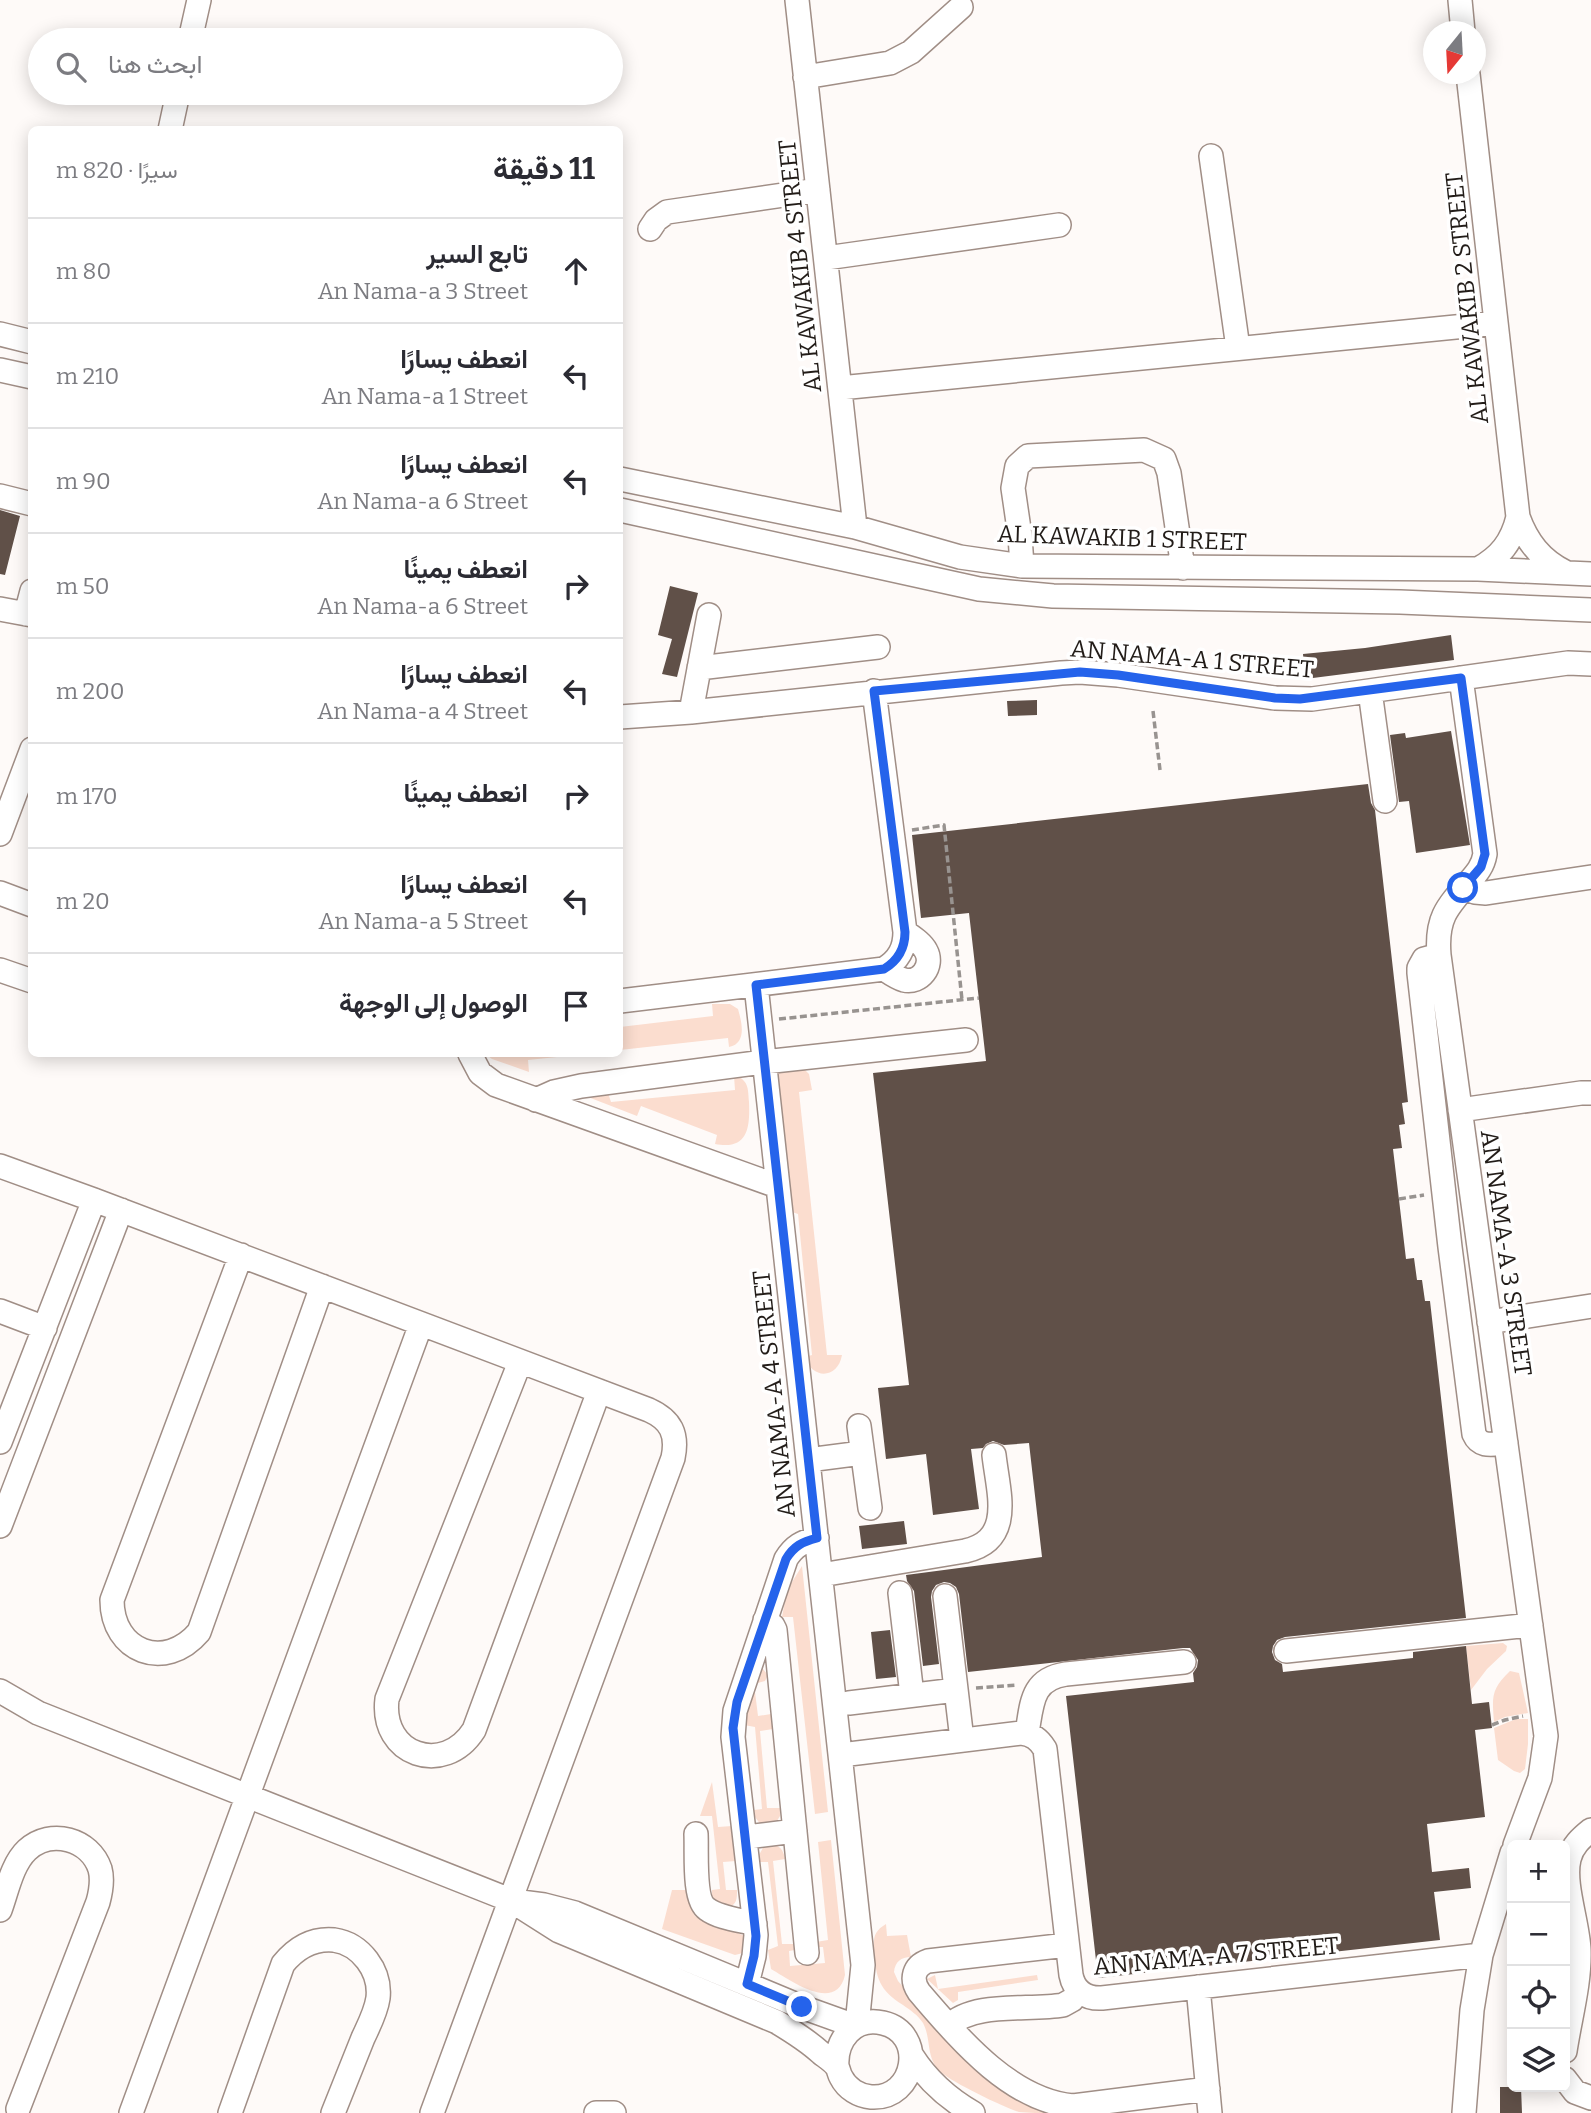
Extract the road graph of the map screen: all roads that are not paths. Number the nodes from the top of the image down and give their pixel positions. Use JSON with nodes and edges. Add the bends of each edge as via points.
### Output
{"nodes":[{"id":1,"x":199,"y":0,"type":"edge"},
{"id":2,"x":797,"y":0,"type":"edge"},
{"id":3,"x":1460,"y":0,"type":"edge"},
{"id":4,"x":961,"y":8,"type":"dead end"},
{"id":5,"x":1462,"y":21,"type":"edge"},
{"id":6,"x":193,"y":28,"type":"edge"},
{"id":7,"x":805,"y":77,"type":"junction"},
{"id":8,"x":1469,"y":84,"type":"edge"},
{"id":9,"x":175,"y":105,"type":"edge"},
{"id":10,"x":171,"y":126,"type":"edge"},
{"id":11,"x":1211,"y":156,"type":"dead end"},
{"id":12,"x":818,"y":190,"type":"junction"},
{"id":13,"x":1059,"y":225,"type":"dead end"},
{"id":14,"x":650,"y":229,"type":"dead end"},
{"id":15,"x":826,"y":258,"type":"junction"},
{"id":16,"x":1496,"y":323,"type":"junction"},
{"id":17,"x":0,"y":334,"type":"edge"},
{"id":18,"x":28,"y":341,"type":"edge"},
{"id":19,"x":1238,"y":348,"type":"junction"},
{"id":20,"x":0,"y":370,"type":"edge"},
{"id":21,"x":28,"y":376,"type":"edge"},
{"id":22,"x":840,"y":388,"type":"junction"},
{"id":23,"x":623,"y":480,"type":"edge"},
{"id":24,"x":0,"y":496,"type":"edge"},
{"id":25,"x":28,"y":503,"type":"edge"},
{"id":26,"x":623,"y":511,"type":"edge"},
{"id":27,"x":1518,"y":517,"type":"junction"},
{"id":28,"x":855,"y":527,"type":"junction"},
{"id":29,"x":1022,"y":566,"type":"junction"},
{"id":30,"x":1183,"y":568,"type":"junction"},
{"id":31,"x":1478,"y":569,"type":"junction"},
{"id":32,"x":1580,"y":574,"type":"edge"},
{"id":33,"x":0,"y":608,"type":"edge"},
{"id":34,"x":1591,"y":610,"type":"edge"},
{"id":35,"x":28,"y":615,"type":"edge"},
{"id":36,"x":709,"y":615,"type":"dead end"},
{"id":37,"x":878,"y":647,"type":"dead end"},
{"id":38,"x":1591,"y":664,"type":"edge"},
{"id":39,"x":699,"y":668,"type":"junction"},
{"id":40,"x":1461,"y":678,"type":"junction"},
{"id":41,"x":874,"y":691,"type":"junction"},
{"id":42,"x":1370,"y":691,"type":"junction"},
{"id":43,"x":691,"y":712,"type":"junction"},
{"id":44,"x":623,"y":717,"type":"edge"},
{"id":45,"x":28,"y":760,"type":"edge"},
{"id":46,"x":1385,"y":801,"type":"dead end"},
{"id":47,"x":0,"y":834,"type":"edge"},
{"id":48,"x":1482,"y":864,"type":"junction"},
{"id":49,"x":1591,"y":877,"type":"edge"},
{"id":50,"x":1463,"y":888,"type":"junction"},
{"id":51,"x":1503,"y":891,"type":"junction"},
{"id":52,"x":0,"y":893,"type":"edge"},
{"id":53,"x":28,"y":904,"type":"edge"},
{"id":54,"x":1439,"y":955,"type":"junction"},
{"id":55,"x":0,"y":970,"type":"edge"},
{"id":56,"x":28,"y":980,"type":"edge"},
{"id":57,"x":756,"y":985,"type":"junction"},
{"id":58,"x":623,"y":1001,"type":"edge"},
{"id":59,"x":966,"y":1040,"type":"dead end"},
{"id":60,"x":471,"y":1057,"type":"edge"},
{"id":61,"x":764,"y":1062,"type":"junction"},
{"id":62,"x":1591,"y":1093,"type":"edge"},
{"id":63,"x":536,"y":1100,"type":"junction"},
{"id":64,"x":1460,"y":1110,"type":"junction"},
{"id":65,"x":0,"y":1167,"type":"edge"},
{"id":66,"x":777,"y":1186,"type":"junction"},
{"id":67,"x":94,"y":1200,"type":"junction"},
{"id":68,"x":121,"y":1210,"type":"junction"},
{"id":69,"x":241,"y":1255,"type":"junction"},
{"id":70,"x":322,"y":1286,"type":"junction"},
{"id":71,"x":1591,"y":1306,"type":"edge"},
{"id":72,"x":0,"y":1311,"type":"edge"},
{"id":73,"x":1489,"y":1322,"type":"junction"},
{"id":74,"x":421,"y":1324,"type":"junction"},
{"id":75,"x":45,"y":1328,"type":"junction"},
{"id":76,"x":520,"y":1362,"type":"junction"},
{"id":77,"x":598,"y":1391,"type":"junction"},
{"id":78,"x":859,"y":1426,"type":"dead end"},
{"id":79,"x":0,"y":1442,"type":"edge"},
{"id":80,"x":1506,"y":1443,"type":"junction"},
{"id":81,"x":862,"y":1453,"type":"junction"},
{"id":82,"x":994,"y":1455,"type":"dead end"},
{"id":83,"x":808,"y":1460,"type":"junction"},
{"id":84,"x":870,"y":1508,"type":"dead end"},
{"id":85,"x":0,"y":1526,"type":"edge"},
{"id":86,"x":817,"y":1538,"type":"junction"},
{"id":87,"x":821,"y":1574,"type":"junction"},
{"id":88,"x":900,"y":1593,"type":"dead end"},
{"id":89,"x":945,"y":1596,"type":"dead end"},
{"id":90,"x":765,"y":1620,"type":"junction"},
{"id":91,"x":1531,"y":1625,"type":"junction"},
{"id":92,"x":1286,"y":1651,"type":"dead end"},
{"id":93,"x":1184,"y":1662,"type":"dead end"},
{"id":94,"x":956,"y":1690,"type":"junction"},
{"id":95,"x":0,"y":1691,"type":"edge"},
{"id":96,"x":912,"y":1695,"type":"junction"},
{"id":97,"x":849,"y":1703,"type":"dead end"},
{"id":98,"x":0,"y":1712,"type":"edge"},
{"id":99,"x":38,"y":1713,"type":"junction"},
{"id":100,"x":1027,"y":1734,"type":"junction"},
{"id":101,"x":962,"y":1740,"type":"junction"},
{"id":102,"x":841,"y":1755,"type":"junction"},
{"id":103,"x":248,"y":1796,"type":"junction"},
{"id":104,"x":1591,"y":1830,"type":"edge"},
{"id":105,"x":795,"y":1831,"type":"junction"},
{"id":106,"x":696,"y":1834,"type":"dead end"},
{"id":107,"x":746,"y":1837,"type":"junction"},
{"id":108,"x":1517,"y":1840,"type":"edge"},
{"id":109,"x":1507,"y":1869,"type":"edge"},
{"id":110,"x":510,"y":1900,"type":"junction"},
{"id":111,"x":0,"y":1910,"type":"edge"},
{"id":112,"x":755,"y":1924,"type":"junction"},
{"id":113,"x":1067,"y":1945,"type":"junction"},
{"id":114,"x":807,"y":1953,"type":"dead end"},
{"id":115,"x":1481,"y":1955,"type":"junction"},
{"id":116,"x":863,"y":1965,"type":"junction"},
{"id":117,"x":747,"y":1984,"type":"junction"},
{"id":118,"x":1198,"y":1987,"type":"junction"},
{"id":119,"x":1079,"y":1991,"type":"junction"},
{"id":120,"x":856,"y":2026,"type":"junction"},
{"id":121,"x":893,"y":2026,"type":"junction"},
{"id":122,"x":949,"y":2026,"type":"junction"},
{"id":123,"x":1568,"y":2029,"type":"edge"},
{"id":124,"x":912,"y":2056,"type":"junction"},
{"id":125,"x":837,"y":2067,"type":"junction"},
{"id":126,"x":1570,"y":2086,"type":"edge"},
{"id":127,"x":1208,"y":2089,"type":"junction"},
{"id":128,"x":855,"y":2092,"type":"junction"},
{"id":129,"x":945,"y":2096,"type":"junction"},
{"id":130,"x":893,"y":2098,"type":"edge"},
{"id":131,"x":1591,"y":2098,"type":"edge"},
{"id":132,"x":16,"y":2108,"type":"edge"},
{"id":133,"x":131,"y":2113,"type":"edge"},
{"id":134,"x":230,"y":2113,"type":"edge"},
{"id":135,"x":333,"y":2113,"type":"edge"},
{"id":136,"x":432,"y":2113,"type":"edge"},
{"id":137,"x":596,"y":2113,"type":"edge"},
{"id":138,"x":614,"y":2113,"type":"edge"},
{"id":139,"x":870,"y":2113,"type":"edge"},
{"id":140,"x":973,"y":2113,"type":"edge"},
{"id":141,"x":1210,"y":2113,"type":"edge"},
{"id":142,"x":1464,"y":2113,"type":"edge"}],
"edges":[{"from":1,"to":6,"type":"street"},
{"from":2,"to":7,"type":"street","name":"AL KAWAKIB 4 STREET"},
{"from":3,"to":5,"type":"street"},
{"from":4,"to":7,"type":"street","via":[[911,52],[890,63]]},
{"from":7,"to":12,"type":"street","name":"AL KAWAKIB 4 STREET"},
{"from":8,"to":16,"type":"street","name":"AL KAWAKIB 2 STREET"},
{"from":9,"to":10,"type":"street"},
{"from":11,"to":19,"type":"street"},
{"from":12,"to":14,"type":"street","via":[[667,212]]},
{"from":12,"to":15,"type":"street","name":"AL KAWAKIB 4 STREET"},
{"from":13,"to":15,"type":"street"},
{"from":15,"to":22,"type":"street","name":"AL KAWAKIB 4 STREET"},
{"from":16,"to":19,"type":"street"},
{"from":16,"to":27,"type":"street","name":"AL KAWAKIB 2 STREET"},
{"from":17,"to":18,"type":"street"},
{"from":19,"to":22,"type":"street"},
{"from":20,"to":21,"type":"street"},
{"from":22,"to":28,"type":"street","name":"AL KAWAKIB 4 STREET"},
{"from":23,"to":28,"type":"street","name":"AL KAWAKIB 1 STREET"},
{"from":24,"to":25,"type":"street"},
{"from":26,"to":34,"type":"street","via":[[979,589],[1053,596]]},
{"from":27,"to":31,"type":"street","name":"AL KAWAKIB 2 STREET","via":[[1509,543]]},
{"from":27,"to":32,"type":"street","name":"AL KAWAKIB 2 STREET","via":[[1542,557],[1554,567]]},
{"from":28,"to":29,"type":"street","name":"AL KAWAKIB 1 STREET","via":[[960,557]]},
{"from":29,"to":30,"type":"street","name":"AL KAWAKIB 1 STREET"},
{"from":29,"to":30,"type":"street","via":[[1013,488],[1017,466],[1028,456],[1144,450],[1164,459],[1169,473]]},
{"from":30,"to":31,"type":"street","name":"AL KAWAKIB 1 STREET"},
{"from":31,"to":32,"type":"street","name":"AL KAWAKIB 1 STREET"},
{"from":33,"to":35,"type":"street"},
{"from":36,"to":39,"type":"street"},
{"from":37,"to":39,"type":"street"},
{"from":38,"to":40,"type":"street","name":"AN NAMA-A 1 STREET"},
{"from":39,"to":43,"type":"street"},
{"from":40,"to":42,"type":"street","name":"AN NAMA-A 1 STREET"},
{"from":40,"to":48,"type":"street","via":[[1485,854]]},
{"from":41,"to":42,"type":"street","name":"AN NAMA-A 1 STREET","via":[[1080,672],[1287,699]]},
{"from":41,"to":43,"type":"street","name":"AN NAMA-A 1 STREET"},
{"from":41,"to":57,"type":"street","via":[[905,932],[901,954],[884,969]]},
{"from":42,"to":46,"type":"street"},
{"from":43,"to":44,"type":"street","name":"AN NAMA-A 1 STREET"},
{"from":45,"to":47,"type":"street"},
{"from":48,"to":50,"type":"street","name":"AN NAMA-A 3 STREET"},
{"from":48,"to":51,"type":"street"},
{"from":49,"to":51,"type":"street"},
{"from":50,"to":51,"type":"street","via":[[1480,893]]},
{"from":50,"to":54,"type":"street","name":"AN NAMA-A 3 STREET","via":[[1440,919]]},
{"from":52,"to":53,"type":"street"},
{"from":54,"to":64,"type":"street","name":"AN NAMA-A 3 STREET"},
{"from":54,"to":80,"type":"street","via":[[1424,959],[1419,974],[1473,1424],[1480,1442]]},
{"from":55,"to":56,"type":"street"},
{"from":57,"to":58,"type":"street"},
{"from":57,"to":61,"type":"street","name":"AN NAMA-A 4 STREET"},
{"from":59,"to":61,"type":"street"},
{"from":60,"to":63,"type":"street","via":[[487,1080]]},
{"from":61,"to":63,"type":"street","via":[[581,1086]]},
{"from":61,"to":66,"type":"street","name":"AN NAMA-A 4 STREET"},
{"from":62,"to":64,"type":"street"},
{"from":63,"to":66,"type":"street"},
{"from":64,"to":73,"type":"street","name":"AN NAMA-A 3 STREET"},
{"from":65,"to":67,"type":"street"},
{"from":66,"to":83,"type":"street","name":"AN NAMA-A 4 STREET"},
{"from":67,"to":68,"type":"street"},
{"from":67,"to":75,"type":"street"},
{"from":68,"to":69,"type":"street"},
{"from":68,"to":85,"type":"street"},
{"from":69,"to":70,"type":"street"},
{"from":69,"to":70,"type":"street","via":[[112,1600],[115,1625],[142,1651],[168,1653],[191,1642],[199,1632]]},
{"from":70,"to":74,"type":"street"},
{"from":71,"to":73,"type":"street"},
{"from":72,"to":75,"type":"street"},
{"from":73,"to":80,"type":"street","name":"AN NAMA-A 3 STREET"},
{"from":74,"to":76,"type":"street"},
{"from":74,"to":103,"type":"street"},
{"from":75,"to":79,"type":"street"},
{"from":76,"to":77,"type":"street"},
{"from":76,"to":77,"type":"street","via":[[387,1699],[391,1731],[415,1753],[444,1755],[462,1746],[474,1730]]},
{"from":77,"to":110,"type":"street","via":[[660,1415],[674,1434],[676,1446]]},
{"from":78,"to":81,"type":"street"},
{"from":80,"to":91,"type":"street","name":"AN NAMA-A 3 STREET"},
{"from":81,"to":83,"type":"street"},
{"from":81,"to":84,"type":"street"},
{"from":82,"to":87,"type":"street","via":[[1000,1519],[984,1544]]},
{"from":83,"to":86,"type":"street","name":"AN NAMA-A 4 STREET"},
{"from":86,"to":87,"type":"street","name":"AN NAMA-A 4 STREET"},
{"from":86,"to":90,"type":"street","via":[[791,1550]]},
{"from":87,"to":102,"type":"street","name":"AN NAMA-A 4 STREET"},
{"from":88,"to":96,"type":"street"},
{"from":89,"to":94,"type":"street"},
{"from":90,"to":105,"type":"street","via":[[775,1630]]},
{"from":90,"to":107,"type":"street","via":[[734,1719]]},
{"from":91,"to":92,"type":"street"},
{"from":91,"to":108,"type":"street","name":"AN NAMA-A 3 STREET","via":[[1546,1736],[1543,1764]]},
{"from":93,"to":100,"type":"street","via":[[1050,1678],[1034,1696]]},
{"from":94,"to":96,"type":"street"},
{"from":94,"to":101,"type":"street"},
{"from":95,"to":99,"type":"street"},
{"from":96,"to":97,"type":"street"},
{"from":98,"to":99,"type":"street"},
{"from":99,"to":103,"type":"street"},
{"from":100,"to":101,"type":"street"},
{"from":100,"to":113,"type":"street","name":"AN NAMA-A 7 STREET","via":[[1045,1749]]},
{"from":101,"to":102,"type":"street"},
{"from":102,"to":116,"type":"street","name":"AN NAMA-A 4 STREET"},
{"from":103,"to":110,"type":"street"},
{"from":103,"to":133,"type":"street"},
{"from":104,"to":123,"type":"street","via":[[1576,1843],[1567,1869],[1579,1952]]},
{"from":105,"to":107,"type":"street"},
{"from":105,"to":114,"type":"street"},
{"from":106,"to":112,"type":"street","via":[[703,1906]]},
{"from":107,"to":112,"type":"street"},
{"from":109,"to":115,"type":"street"},
{"from":110,"to":117,"type":"street","via":[[575,1913]]},
{"from":110,"to":125,"type":"street","via":[[559,1931],[777,2022]]},
{"from":110,"to":136,"type":"street"},
{"from":111,"to":132,"type":"street","via":[[20,1857],[36,1843],[57,1838],[77,1843],[100,1868],[98,1902]]},
{"from":112,"to":117,"type":"street"},
{"from":113,"to":119,"type":"street","name":"AN NAMA-A 7 STREET","via":[[1072,1981]]},
{"from":113,"to":122,"type":"street","via":[[923,1963],[914,1976],[916,1987]]},
{"from":115,"to":118,"type":"street","name":"AN NAMA-A 7 STREET"},
{"from":115,"to":142,"type":"street"},
{"from":116,"to":120,"type":"street","name":"AN NAMA-A 4 STREET"},
{"from":116,"to":121,"type":"street","name":"AN NAMA-A 4 STREET"},
{"from":117,"to":120,"type":"street"},
{"from":118,"to":119,"type":"street","name":"AN NAMA-A 7 STREET","via":[[1096,1998]]},
{"from":118,"to":127,"type":"street"},
{"from":119,"to":122,"type":"street","via":[[1062,2004],[975,2012]]},
{"from":120,"to":121,"type":"street","via":[[881,2022]]},
{"from":120,"to":125,"type":"street","via":[[839,2043]]},
{"from":121,"to":124,"type":"street","via":[[909,2044]]},
{"from":122,"to":127,"type":"street","via":[[1000,2074],[1052,2102],[1073,2106]]},
{"from":124,"to":129,"type":"street"},
{"from":124,"to":130,"type":"street","via":[[907,2079]]},
{"from":125,"to":128,"type":"street"},
{"from":126,"to":131,"type":"street"},
{"from":127,"to":141,"type":"street"},
{"from":128,"to":130,"type":"street"},
{"from":128,"to":139,"type":"street"},
{"from":129,"to":130,"type":"street","via":[[914,2089]]},
{"from":129,"to":140,"type":"street"},
{"from":134,"to":135,"type":"street","via":[[283,1964],[301,1947],[324,1940],[358,1951],[373,1968],[379,1989]]},
{"from":137,"to":138,"type":"street"}]}
